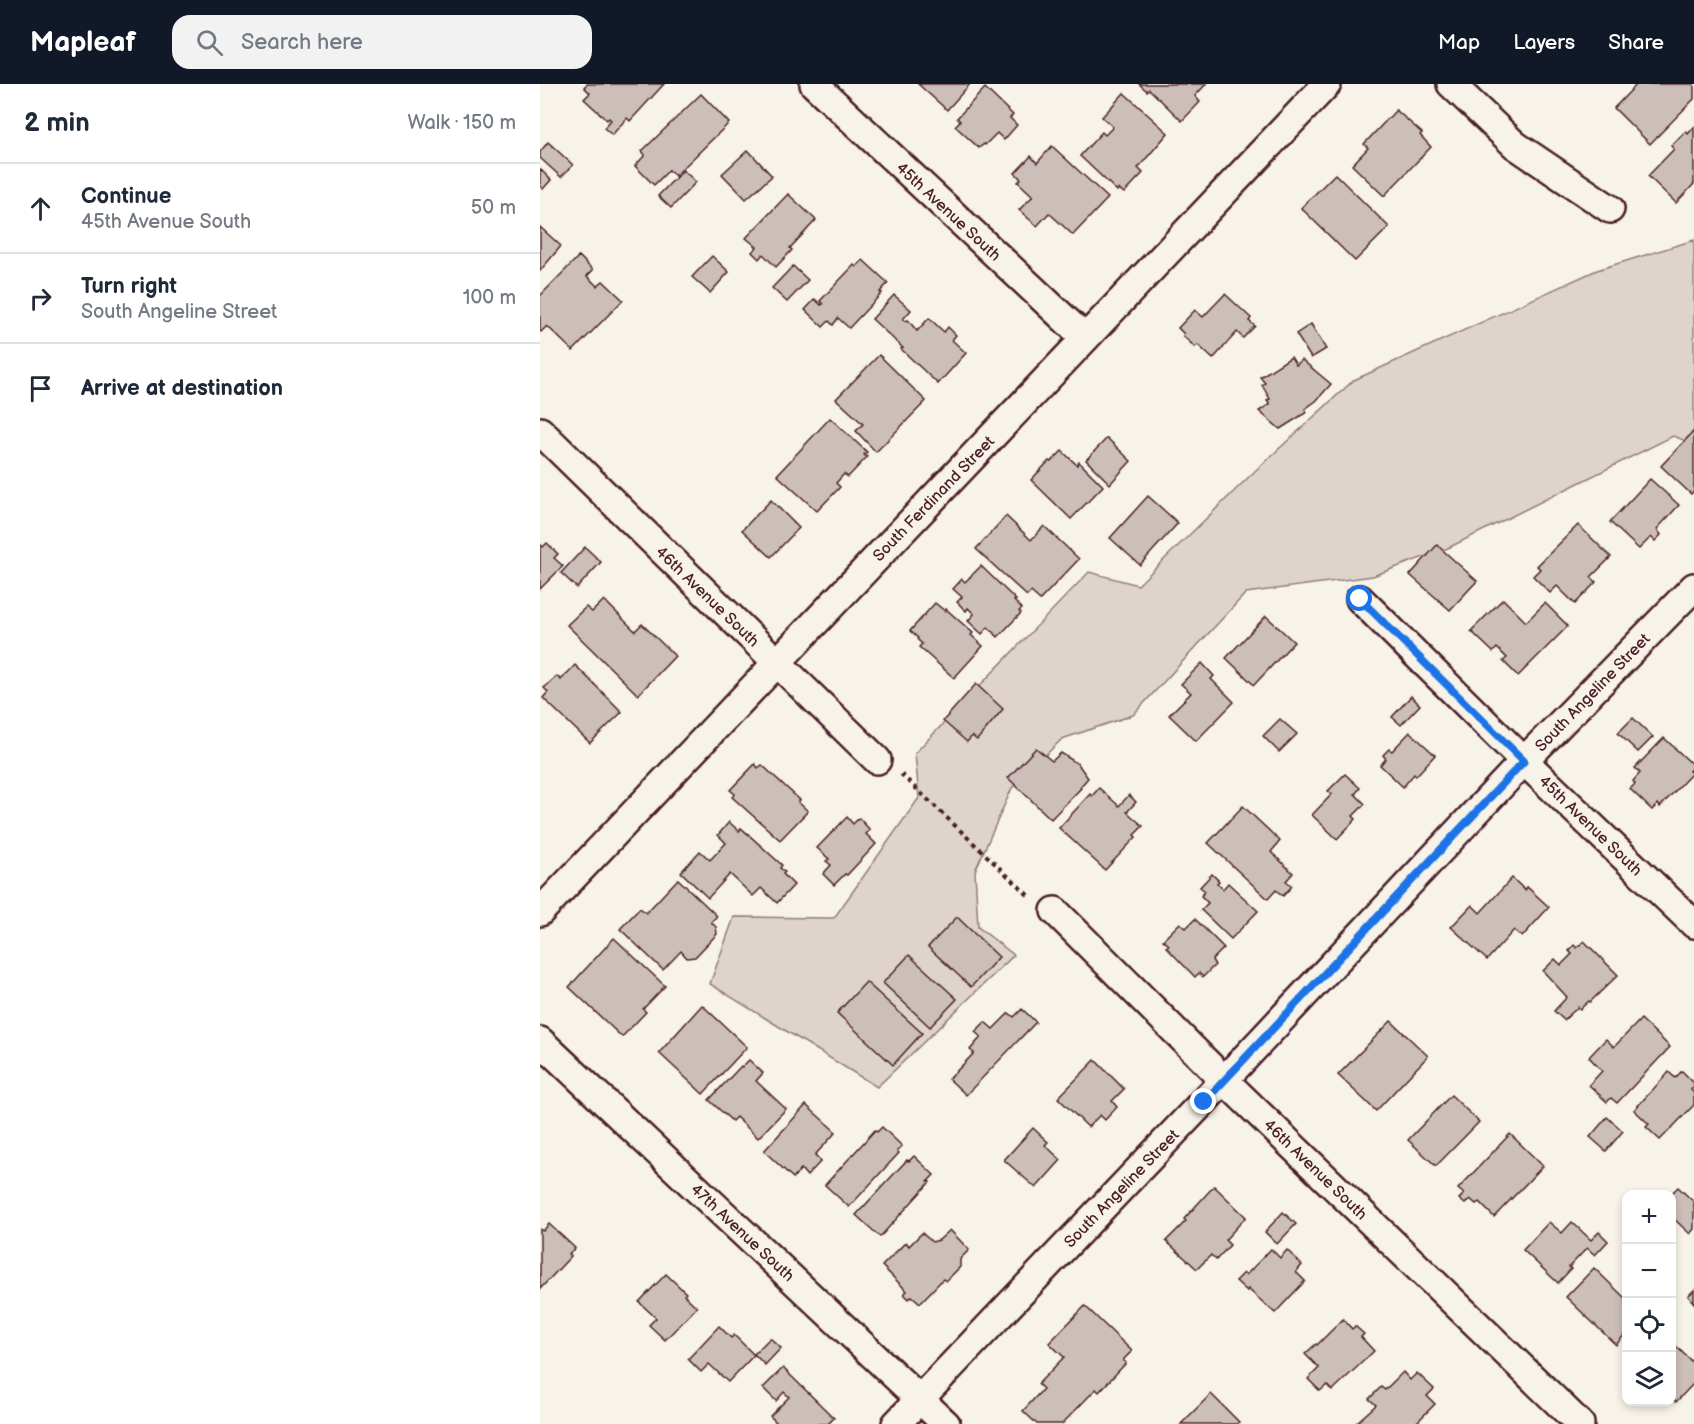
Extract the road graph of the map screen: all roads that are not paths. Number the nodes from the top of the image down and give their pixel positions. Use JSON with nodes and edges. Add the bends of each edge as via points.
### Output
{"nodes":[{"id":1,"x":814,"y":84,"type":"edge"},
{"id":2,"x":1327,"y":84,"type":"edge"},
{"id":3,"x":1451,"y":84,"type":"edge"},
{"id":4,"x":1610,"y":209,"type":"dead end"},
{"id":5,"x":1085,"y":338,"type":"junction"},
{"id":6,"x":540,"y":431,"type":"edge"},
{"id":7,"x":1694,"y":587,"type":"edge"},
{"id":8,"x":1360,"y":599,"type":"dead end"},
{"id":9,"x":777,"y":663,"type":"junction"},
{"id":10,"x":878,"y":760,"type":"dead end"},
{"id":11,"x":1524,"y":761,"type":"junction"},
{"id":12,"x":1043,"y":905,"type":"road end"},
{"id":13,"x":540,"y":912,"type":"edge"},
{"id":14,"x":1694,"y":924,"type":"edge"},
{"id":15,"x":540,"y":1041,"type":"edge"},
{"id":16,"x":1224,"y":1080,"type":"junction"},
{"id":17,"x":920,"y":1399,"type":"junction"},
{"id":18,"x":896,"y":1424,"type":"edge"},
{"id":19,"x":946,"y":1424,"type":"edge"},
{"id":20,"x":1580,"y":1424,"type":"edge"}],
"edges":[{"from":1,"to":5,"type":"street","name":"45th Avenue South"},
{"from":2,"to":5,"type":"street","name":"South Ferdinand Street"},
{"from":3,"to":4,"type":"street","via":[[1515,145]]},
{"from":5,"to":9,"type":"street","name":"South Ferdinand Street"},
{"from":6,"to":9,"type":"street","name":"46th Avenue South"},
{"from":7,"to":11,"type":"street","name":"South Angeline Street"},
{"from":8,"to":11,"type":"street","name":"45th Avenue South"},
{"from":9,"to":10,"type":"street","name":"46th Avenue South"},
{"from":9,"to":13,"type":"street","name":"South Ferdinand Street"},
{"from":11,"to":14,"type":"street","name":"45th Avenue South"},
{"from":11,"to":16,"type":"street","name":"South Angeline Street"},
{"from":12,"to":16,"type":"street","name":"46th Avenue South"},
{"from":15,"to":17,"type":"street","name":"47th Avenue South"},
{"from":16,"to":17,"type":"street","name":"South Angeline Street"},
{"from":16,"to":20,"type":"street","name":"46th Avenue South"},
{"from":17,"to":18,"type":"street","name":"South Angeline Street"},
{"from":17,"to":19,"type":"street","name":"47th Avenue South"}]}
